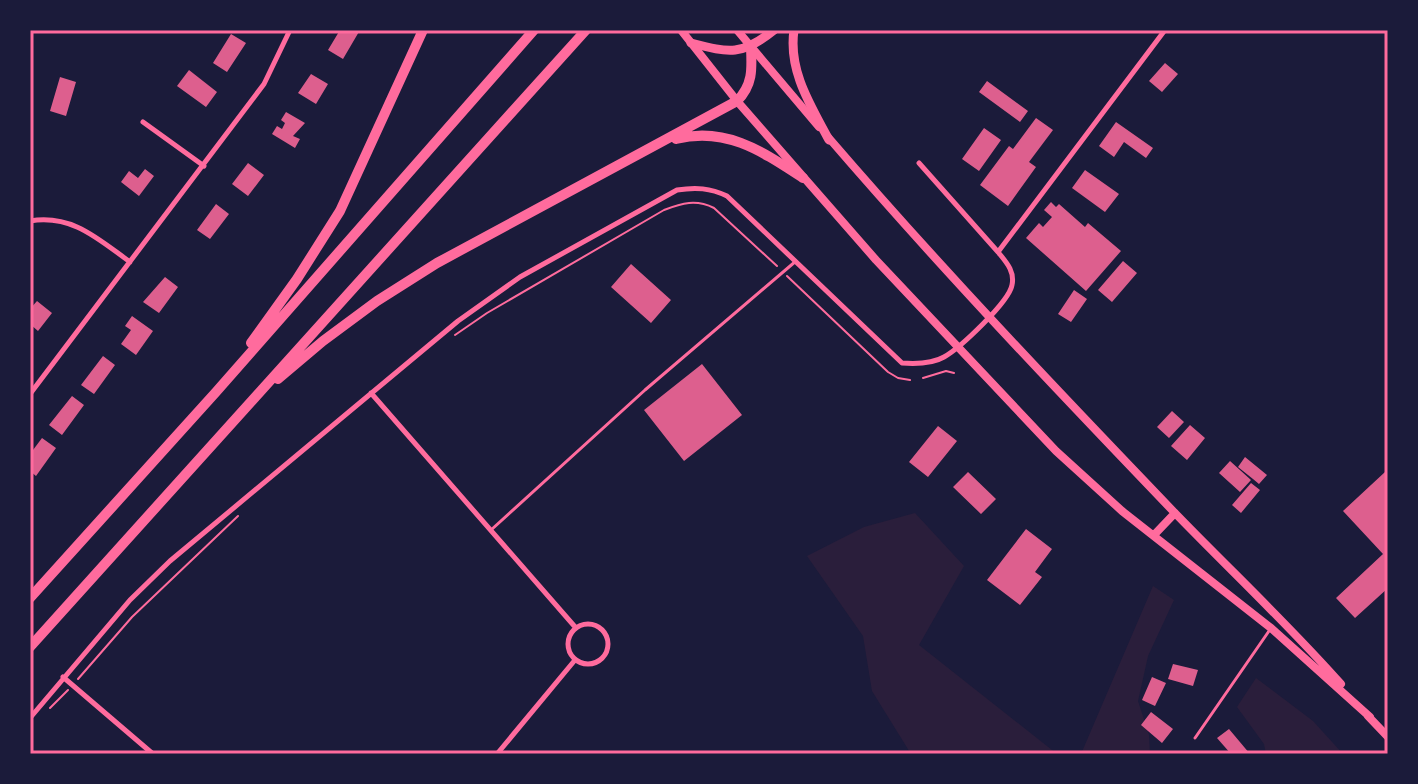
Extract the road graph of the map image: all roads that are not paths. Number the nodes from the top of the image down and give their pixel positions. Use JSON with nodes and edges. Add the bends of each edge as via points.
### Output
{"nodes":[{"id":1,"x":290,"y":30,"type":"edge"},
{"id":2,"x":423,"y":30,"type":"edge"},
{"id":3,"x":534,"y":30,"type":"edge"},
{"id":4,"x":586,"y":30,"type":"edge"},
{"id":5,"x":681,"y":30,"type":"edge"},
{"id":6,"x":737,"y":30,"type":"edge"},
{"id":7,"x":774,"y":30,"type":"edge"},
{"id":8,"x":794,"y":30,"type":"edge"},
{"id":9,"x":1165,"y":30,"type":"edge"},
{"id":10,"x":691,"y":43,"type":"junction"},
{"id":11,"x":751,"y":48,"type":"junction"},
{"id":12,"x":737,"y":101,"type":"junction"},
{"id":13,"x":143,"y":122,"type":"dead end"},
{"id":14,"x":829,"y":140,"type":"junction"},
{"id":15,"x":662,"y":142,"type":"junction"},
{"id":16,"x":919,"y":163,"type":"dead end"},
{"id":17,"x":204,"y":166,"type":"junction"},
{"id":18,"x":803,"y":178,"type":"junction"},
{"id":19,"x":30,"y":221,"type":"edge"},
{"id":20,"x":998,"y":252,"type":"junction"},
{"id":21,"x":796,"y":261,"type":"junction"},
{"id":22,"x":130,"y":262,"type":"junction"},
{"id":23,"x":988,"y":317,"type":"junction"},
{"id":24,"x":957,"y":347,"type":"junction"},
{"id":25,"x":216,"y":392,"type":"junction"},
{"id":26,"x":371,"y":393,"type":"junction"},
{"id":27,"x":30,"y":394,"type":"edge"},
{"id":28,"x":249,"y":404,"type":"junction"},
{"id":29,"x":1175,"y":513,"type":"junction"},
{"id":30,"x":491,"y":530,"type":"junction"},
{"id":31,"x":1154,"y":535,"type":"junction"},
{"id":32,"x":30,"y":598,"type":"edge"},
{"id":33,"x":576,"y":628,"type":"junction"},
{"id":34,"x":1271,"y":628,"type":"junction"},
{"id":35,"x":30,"y":647,"type":"edge"},
{"id":36,"x":575,"y":660,"type":"junction"},
{"id":37,"x":63,"y":677,"type":"junction"},
{"id":38,"x":1370,"y":717,"type":"junction"},
{"id":39,"x":30,"y":718,"type":"edge"},
{"id":40,"x":1388,"y":737,"type":"edge"},
{"id":41,"x":1195,"y":738,"type":"dead end"},
{"id":42,"x":153,"y":754,"type":"edge"},
{"id":43,"x":497,"y":754,"type":"edge"}],
"edges":[{"from":1,"to":17,"type":"street","via":[[264,84]]},
{"from":2,"to":25,"type":"highway","via":[[340,211]]},
{"from":3,"to":25,"type":"highway"},
{"from":4,"to":28,"type":"highway"},
{"from":5,"to":10,"type":"main road"},
{"from":6,"to":11,"type":"main road"},
{"from":7,"to":11,"type":"highway"},
{"from":8,"to":14,"type":"highway","via":[[795,66]]},
{"from":9,"to":20,"type":"street"},
{"from":10,"to":11,"type":"highway","via":[[730,51]]},
{"from":10,"to":12,"type":"main road"},
{"from":11,"to":12,"type":"highway","via":[[750,83]]},
{"from":11,"to":14,"type":"main road"},
{"from":12,"to":15,"type":"highway"},
{"from":12,"to":18,"type":"main road"},
{"from":13,"to":17,"type":"street"},
{"from":14,"to":23,"type":"main road"},
{"from":15,"to":18,"type":"highway","via":[[710,135],[732,139],[755,147]]},
{"from":15,"to":28,"type":"highway","via":[[377,301]]},
{"from":16,"to":20,"type":"street"},
{"from":17,"to":22,"type":"street"},
{"from":18,"to":24,"type":"main road"},
{"from":19,"to":22,"type":"street","via":[[78,225]]},
{"from":20,"to":23,"type":"street","via":[[1010,266],[1012,287]]},
{"from":21,"to":24,"type":"street","via":[[902,363],[943,358]]},
{"from":21,"to":26,"type":"street","via":[[727,196],[693,187],[677,190],[520,277]]},
{"from":21,"to":30,"type":"lane"},
{"from":22,"to":27,"type":"street"},
{"from":23,"to":24,"type":"street"},
{"from":23,"to":29,"type":"main road"},
{"from":24,"to":31,"type":"main road","via":[[1056,451]]},
{"from":25,"to":32,"type":"highway"},
{"from":26,"to":30,"type":"street"},
{"from":26,"to":37,"type":"street","via":[[170,561]]},
{"from":28,"to":35,"type":"highway"},
{"from":29,"to":31,"type":"main road"},
{"from":29,"to":38,"type":"main road"},
{"from":30,"to":33,"type":"street"},
{"from":31,"to":34,"type":"main road"},
{"from":33,"to":36,"type":"street","via":[[567,644]]},
{"from":33,"to":36,"type":"street","via":[[596,626],[608,643],[600,661],[587,665]]},
{"from":34,"to":38,"type":"main road"},
{"from":34,"to":41,"type":"lane"},
{"from":36,"to":43,"type":"street"},
{"from":37,"to":39,"type":"street"},
{"from":37,"to":42,"type":"street"},
{"from":38,"to":40,"type":"main road"}]}
